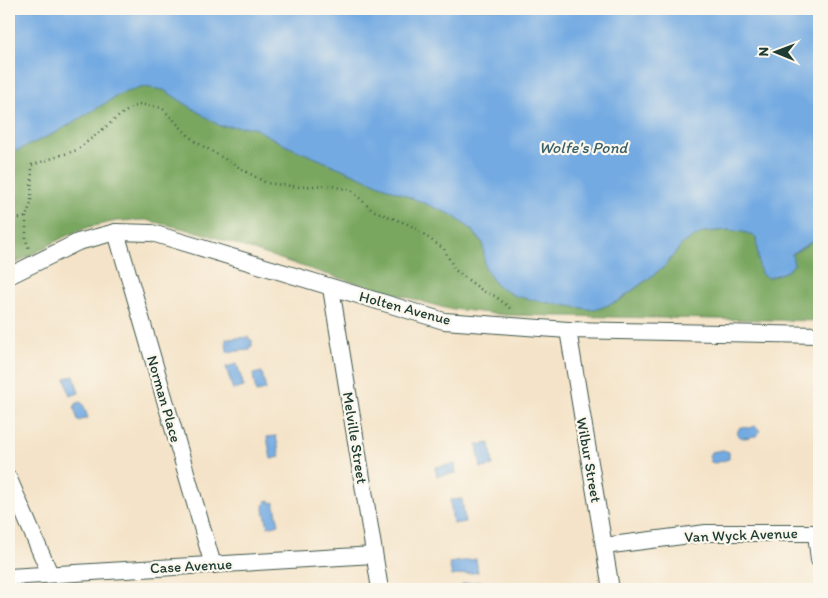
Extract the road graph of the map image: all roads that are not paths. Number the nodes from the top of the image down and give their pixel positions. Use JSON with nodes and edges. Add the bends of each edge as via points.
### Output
{"nodes":[{"id":1,"x":116,"y":232,"type":"junction"},
{"id":2,"x":9,"y":276,"type":"edge"},
{"id":3,"x":331,"y":288,"type":"junction"},
{"id":4,"x":568,"y":330,"type":"junction"},
{"id":5,"x":819,"y":335,"type":"edge"},
{"id":6,"x":9,"y":479,"type":"edge"},
{"id":7,"x":818,"y":533,"type":"edge"},
{"id":8,"x":604,"y":546,"type":"junction"},
{"id":9,"x":374,"y":555,"type":"junction"},
{"id":10,"x":819,"y":560,"type":"edge"},
{"id":11,"x":213,"y":565,"type":"junction"},
{"id":12,"x":50,"y":574,"type":"junction"},
{"id":13,"x":9,"y":577,"type":"edge"},
{"id":14,"x":380,"y":589,"type":"edge"},
{"id":15,"x":611,"y":589,"type":"edge"}],
"edges":[{"from":1,"to":2,"type":"street","name":"Holten Avenue","via":[[78,242]]},
{"from":1,"to":3,"type":"street","name":"Holten Avenue","via":[[152,233]]},
{"from":1,"to":11,"type":"street","name":"Norman Place"},
{"from":3,"to":4,"type":"street","name":"Holten Avenue","via":[[444,321]]},
{"from":3,"to":9,"type":"street","name":"Melville Street"},
{"from":4,"to":5,"type":"street","name":"Holten Avenue"},
{"from":4,"to":8,"type":"street","name":"Wilbur Street"},
{"from":6,"to":12,"type":"street"},
{"from":7,"to":8,"type":"street","name":"Van Wyck Avenue","via":[[706,533]]},
{"from":7,"to":10,"type":"street"},
{"from":8,"to":15,"type":"street","name":"Wilbur Street"},
{"from":9,"to":11,"type":"street","name":"Case Avenue"},
{"from":9,"to":14,"type":"street","name":"Melville Street"},
{"from":11,"to":12,"type":"street","name":"Case Avenue"},
{"from":12,"to":13,"type":"street","name":"Case Avenue"}]}
